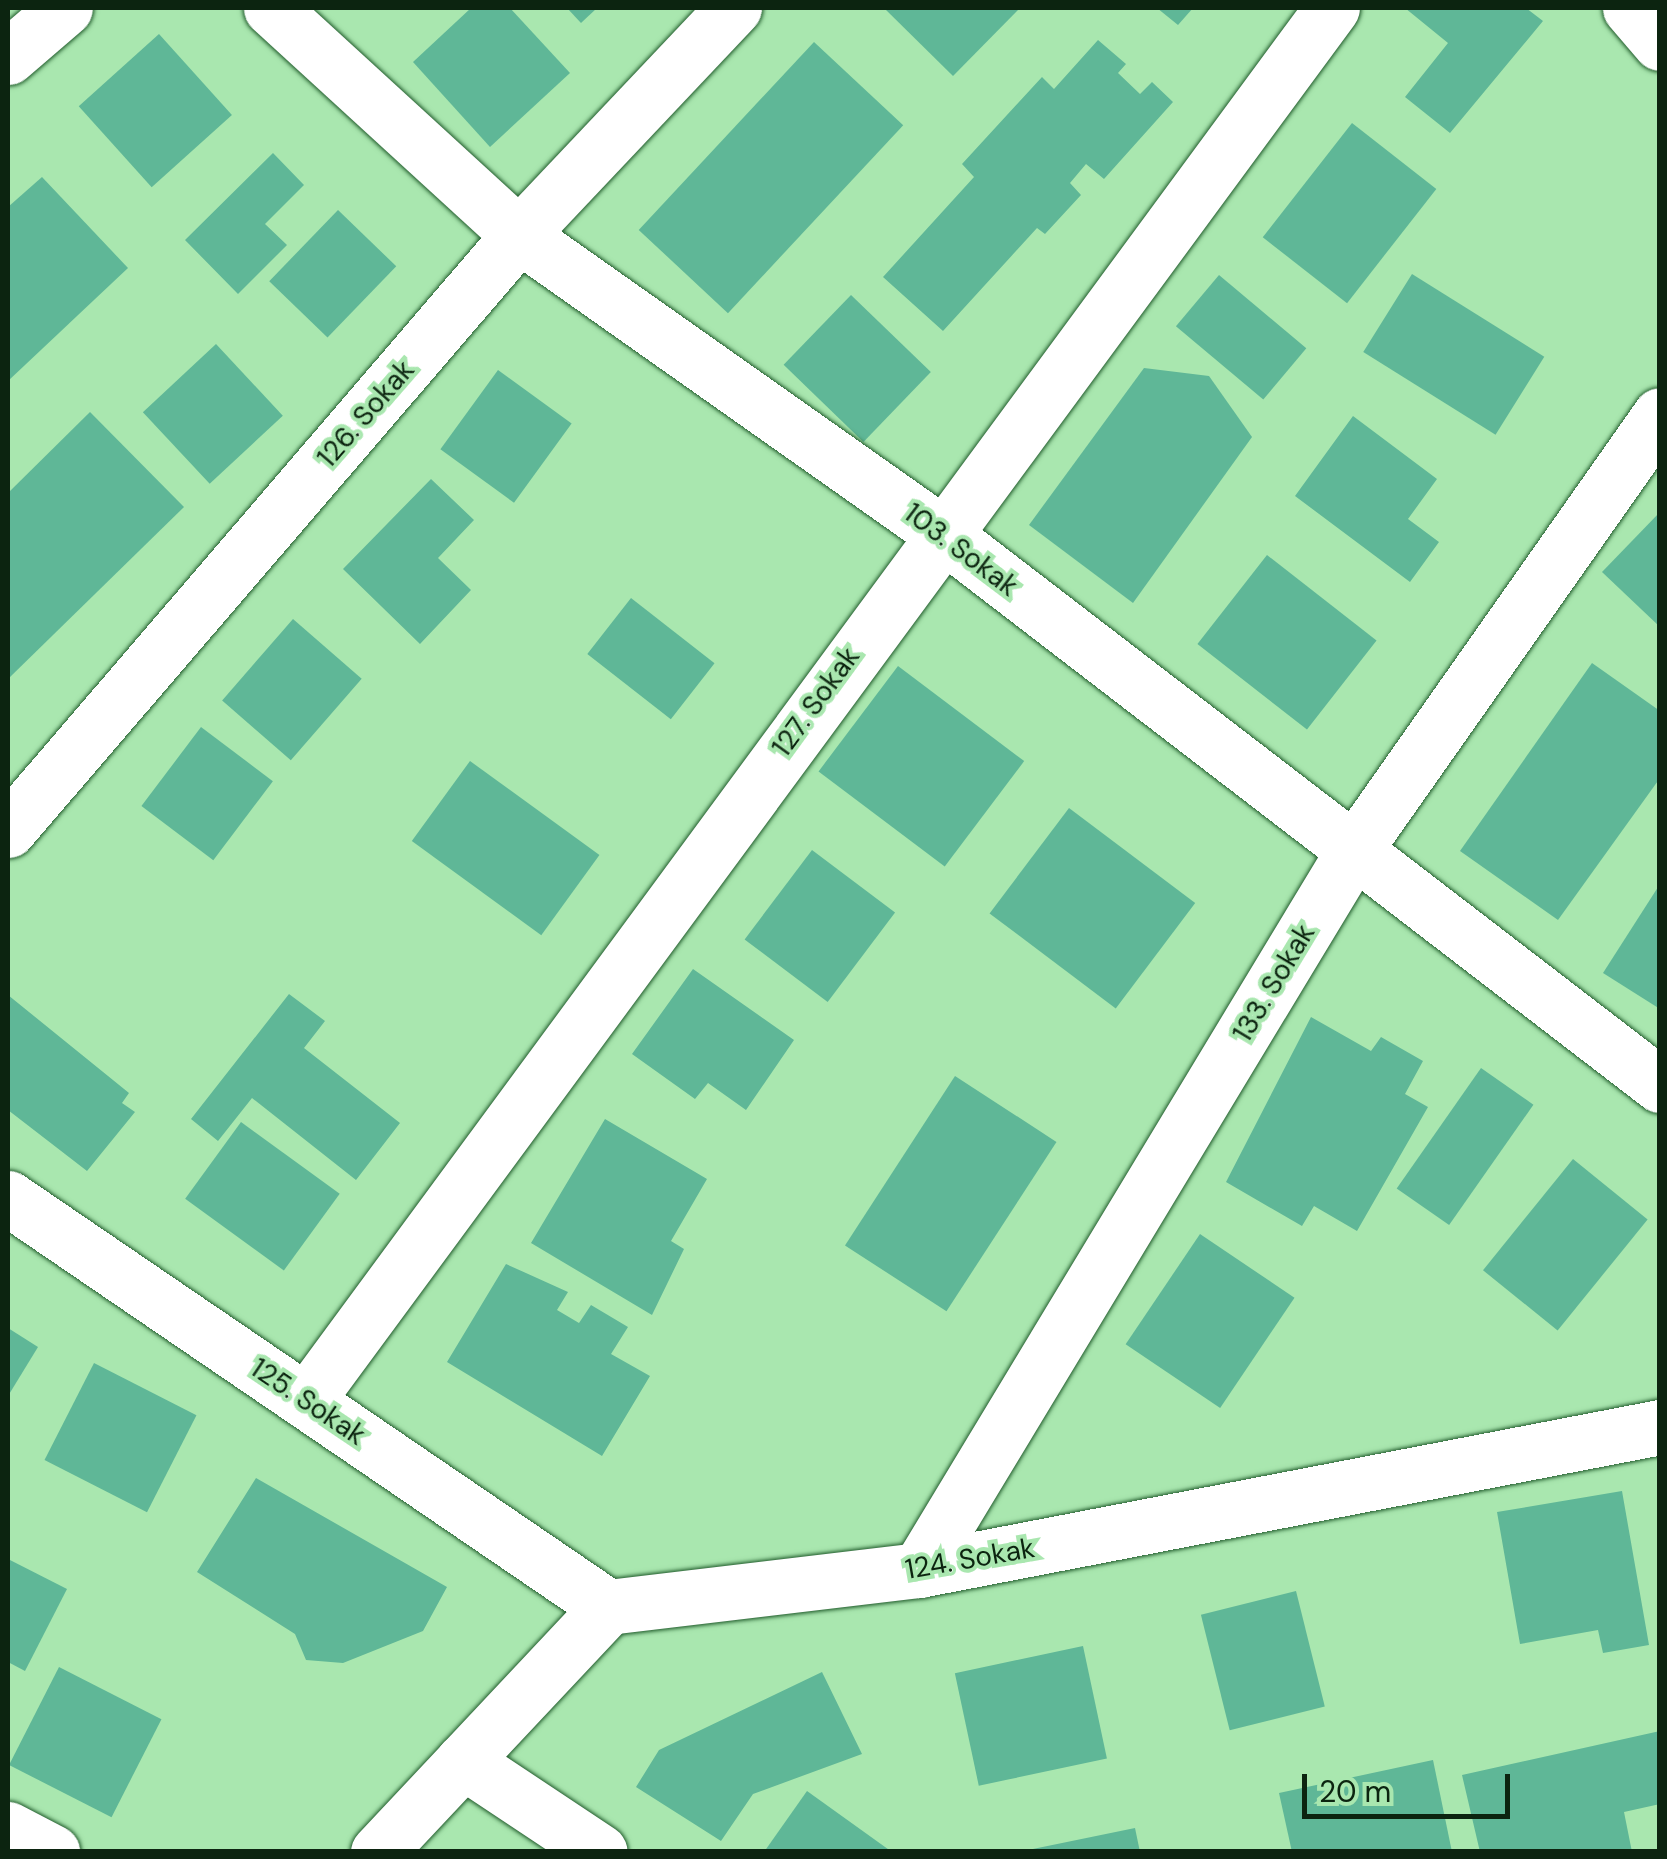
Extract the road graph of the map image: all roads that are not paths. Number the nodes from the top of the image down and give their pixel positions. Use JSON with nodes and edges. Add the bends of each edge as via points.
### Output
{"nodes":[{"id":1,"x":64,"y":8,"type":"edge"},
{"id":2,"x":271,"y":8,"type":"edge"},
{"id":3,"x":734,"y":8,"type":"edge"},
{"id":4,"x":1332,"y":8,"type":"edge"},
{"id":5,"x":1630,"y":8,"type":"edge"},
{"id":6,"x":1660,"y":43,"type":"edge"},
{"id":7,"x":8,"y":58,"type":"edge"},
{"id":8,"x":520,"y":235,"type":"junction"},
{"id":9,"x":1660,"y":416,"type":"edge"},
{"id":10,"x":940,"y":532,"type":"junction"},
{"id":11,"x":8,"y":830,"type":"edge"},
{"id":12,"x":1352,"y":853,"type":"junction"},
{"id":13,"x":1660,"y":1085,"type":"edge"},
{"id":14,"x":8,"y":1198,"type":"edge"},
{"id":15,"x":306,"y":1401,"type":"junction"},
{"id":16,"x":1660,"y":1427,"type":"edge"},
{"id":17,"x":920,"y":1570,"type":"junction"},
{"id":18,"x":608,"y":1608,"type":"junction"},
{"id":19,"x":463,"y":1761,"type":"junction"},
{"id":20,"x":8,"y":1829,"type":"edge"},
{"id":21,"x":52,"y":1852,"type":"edge"},
{"id":22,"x":378,"y":1852,"type":"edge"},
{"id":23,"x":600,"y":1852,"type":"edge"}],
"edges":[{"from":1,"to":7,"type":"street"},
{"from":2,"to":8,"type":"street","name":"103. Sokak"},
{"from":3,"to":8,"type":"street","name":"126. Sokak"},
{"from":4,"to":10,"type":"street","name":"127. Sokak"},
{"from":5,"to":6,"type":"street"},
{"from":8,"to":10,"type":"street","name":"103. Sokak"},
{"from":8,"to":11,"type":"street","name":"126. Sokak"},
{"from":9,"to":12,"type":"street","name":"133. Sokak"},
{"from":10,"to":12,"type":"street","name":"103. Sokak"},
{"from":10,"to":15,"type":"street","name":"127. Sokak"},
{"from":12,"to":13,"type":"street","name":"103. Sokak"},
{"from":12,"to":17,"type":"street","name":"133. Sokak"},
{"from":14,"to":15,"type":"street","name":"125. Sokak"},
{"from":15,"to":18,"type":"street","name":"125. Sokak"},
{"from":16,"to":17,"type":"street","name":"124. Sokak"},
{"from":17,"to":18,"type":"street","name":"124. Sokak"},
{"from":18,"to":19,"type":"street"},
{"from":19,"to":22,"type":"street"},
{"from":19,"to":23,"type":"street"},
{"from":20,"to":21,"type":"street"}]}
